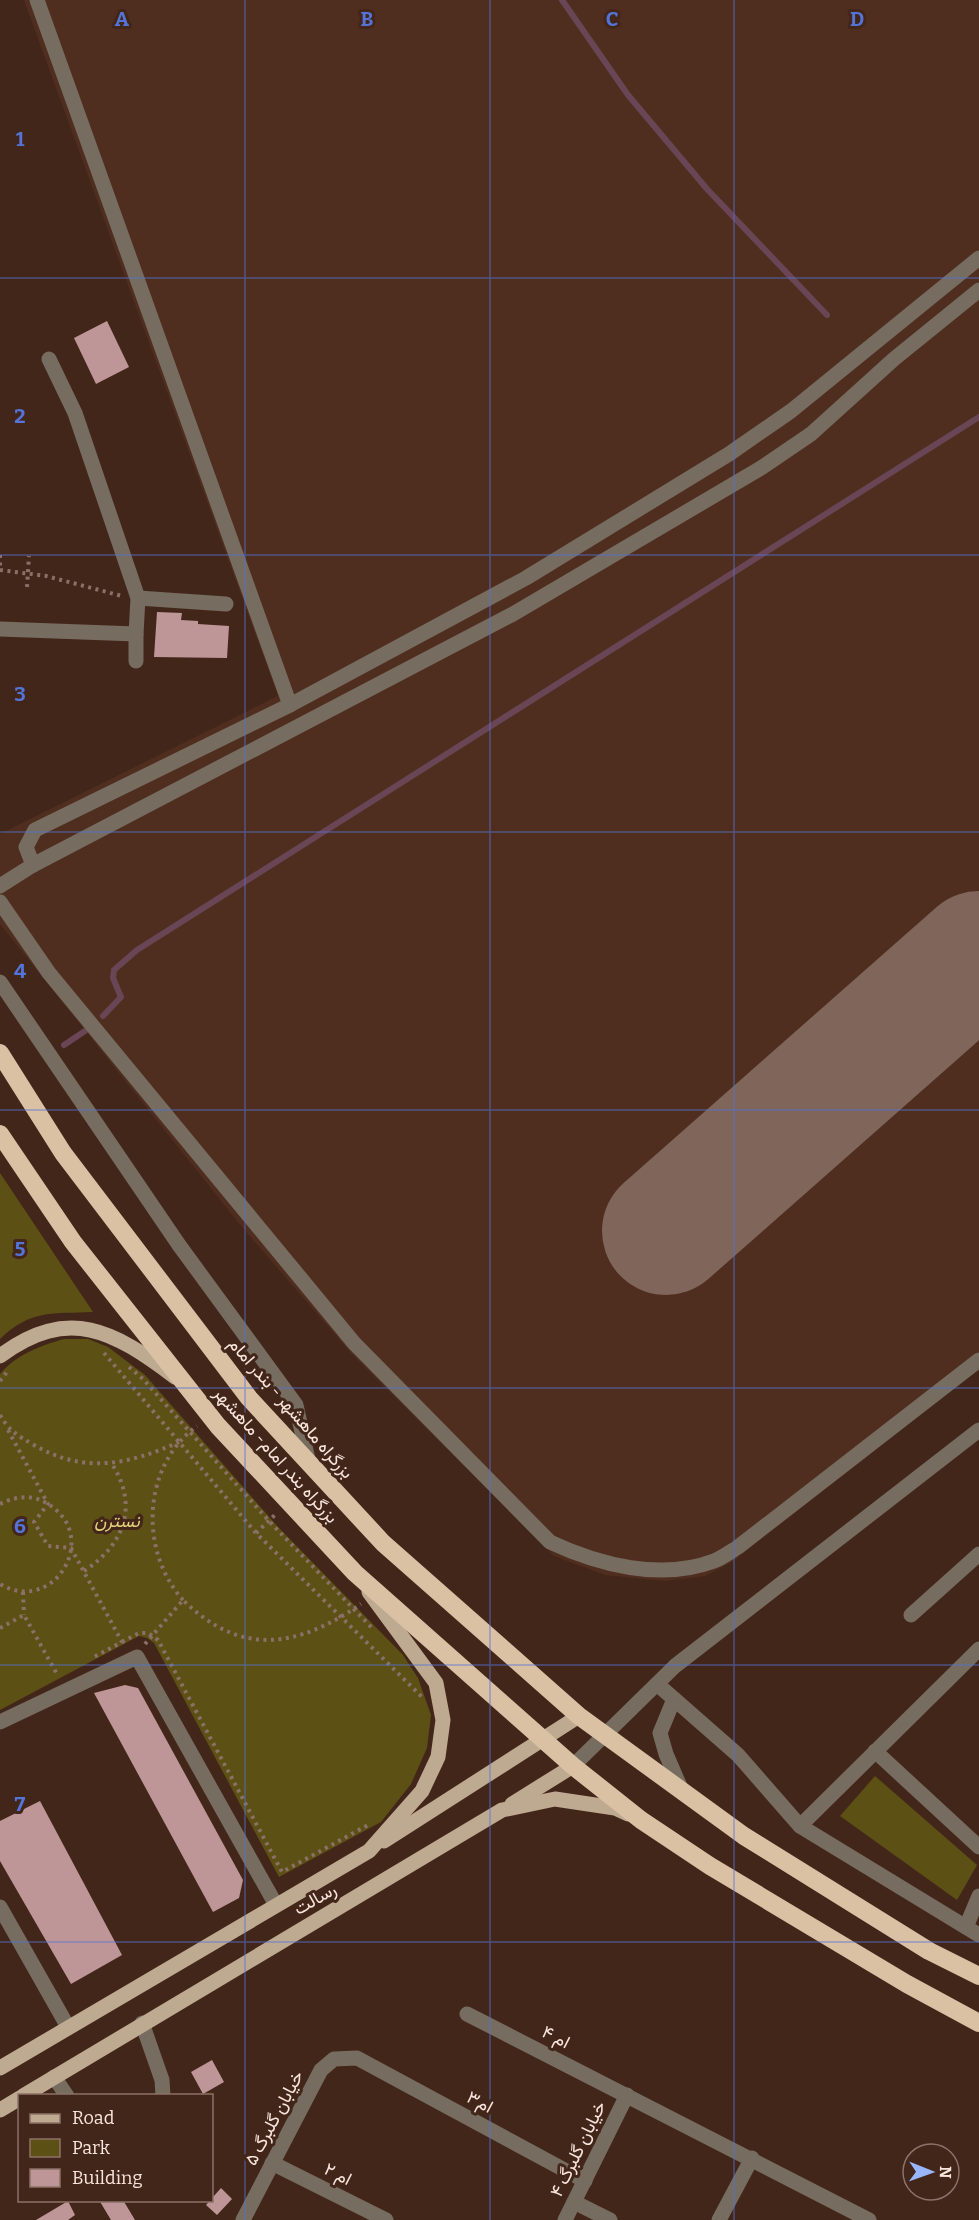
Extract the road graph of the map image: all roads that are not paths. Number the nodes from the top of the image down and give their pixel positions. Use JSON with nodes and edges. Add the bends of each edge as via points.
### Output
{"nodes":[{"id":1,"x":37,"y":0,"type":"edge"},
{"id":2,"x":979,"y":258,"type":"edge"},
{"id":3,"x":979,"y":290,"type":"edge"},
{"id":4,"x":48,"y":359,"type":"dead end"},
{"id":5,"x":138,"y":598,"type":"junction"},
{"id":6,"x":226,"y":604,"type":"dead end"},
{"id":7,"x":0,"y":629,"type":"edge"},
{"id":8,"x":136,"y":634,"type":"junction"},
{"id":9,"x":136,"y":661,"type":"dead end"},
{"id":10,"x":290,"y":705,"type":"junction"},
{"id":11,"x":30,"y":860,"type":"junction"},
{"id":12,"x":0,"y":886,"type":"edge"},
{"id":13,"x":0,"y":902,"type":"edge"},
{"id":14,"x":0,"y":982,"type":"edge"},
{"id":15,"x":0,"y":1053,"type":"edge"},
{"id":16,"x":0,"y":1134,"type":"edge"},
{"id":17,"x":0,"y":1356,"type":"edge"},
{"id":18,"x":979,"y":1360,"type":"edge"},
{"id":19,"x":187,"y":1386,"type":"junction"},
{"id":20,"x":979,"y":1430,"type":"edge"},
{"id":21,"x":309,"y":1464,"type":"junction"},
{"id":22,"x":979,"y":1554,"type":"edge"},
{"id":23,"x":355,"y":1573,"type":"junction"},
{"id":24,"x":911,"y":1615,"type":"dead end"},
{"id":25,"x":979,"y":1649,"type":"edge"},
{"id":26,"x":657,"y":1684,"type":"junction"},
{"id":27,"x":674,"y":1699,"type":"junction"},
{"id":28,"x":579,"y":1716,"type":"junction"},
{"id":29,"x":0,"y":1722,"type":"edge"},
{"id":30,"x":605,"y":1734,"type":"junction"},
{"id":31,"x":541,"y":1739,"type":"junction"},
{"id":32,"x":875,"y":1751,"type":"junction"},
{"id":33,"x":573,"y":1766,"type":"junction"},
{"id":34,"x":682,"y":1791,"type":"junction"},
{"id":35,"x":501,"y":1810,"type":"junction"},
{"id":36,"x":640,"y":1820,"type":"junction"},
{"id":37,"x":800,"y":1826,"type":"junction"},
{"id":38,"x":979,"y":1847,"type":"edge"},
{"id":39,"x":369,"y":1851,"type":"junction"},
{"id":40,"x":979,"y":1896,"type":"edge"},
{"id":41,"x":276,"y":1905,"type":"junction"},
{"id":42,"x":0,"y":1907,"type":"edge"},
{"id":43,"x":972,"y":1931,"type":"edge"},
{"id":44,"x":979,"y":1976,"type":"edge"},
{"id":45,"x":467,"y":2014,"type":"dead end"},
{"id":46,"x":142,"y":2023,"type":"junction"},
{"id":47,"x":979,"y":2023,"type":"edge"},
{"id":48,"x":68,"y":2026,"type":"junction"},
{"id":49,"x":357,"y":2058,"type":"joint"},
{"id":50,"x":0,"y":2068,"type":"edge"},
{"id":51,"x":54,"y":2077,"type":"junction"},
{"id":52,"x":26,"y":2094,"type":"edge"},
{"id":53,"x":67,"y":2094,"type":"edge"},
{"id":54,"x":163,"y":2094,"type":"edge"},
{"id":55,"x":627,"y":2095,"type":"junction"},
{"id":56,"x":18,"y":2099,"type":"edge"},
{"id":57,"x":0,"y":2110,"type":"edge"},
{"id":58,"x":752,"y":2158,"type":"junction"},
{"id":59,"x":272,"y":2163,"type":"junction"},
{"id":60,"x":585,"y":2181,"type":"junction"},
{"id":61,"x":574,"y":2202,"type":"junction"},
{"id":62,"x":243,"y":2220,"type":"edge"},
{"id":63,"x":386,"y":2220,"type":"edge"},
{"id":64,"x":565,"y":2220,"type":"edge"},
{"id":65,"x":610,"y":2220,"type":"edge"},
{"id":66,"x":719,"y":2220,"type":"edge"},
{"id":67,"x":869,"y":2220,"type":"edge"}],
"edges":[{"from":1,"to":10,"type":"street"},
{"from":2,"to":10,"type":"street","via":[[791,411],[729,454],[526,578]]},
{"from":3,"to":11,"type":"street","via":[[811,434],[761,468],[513,614]]},
{"from":4,"to":5,"type":"street","via":[[75,413]]},
{"from":5,"to":6,"type":"street"},
{"from":5,"to":8,"type":"street"},
{"from":7,"to":8,"type":"street"},
{"from":8,"to":9,"type":"street"},
{"from":10,"to":11,"type":"street","via":[[35,830],[27,841]]},
{"from":11,"to":12,"type":"street"},
{"from":13,"to":18,"type":"street","via":[[49,973],[354,1343],[550,1542],[598,1561],[659,1570],[714,1561],[738,1547]]},
{"from":14,"to":21,"type":"street","via":[[178,1245],[296,1405]]},
{"from":15,"to":21,"type":"highway","name":"بزرگراه ماهشهر - بندر امام","via":[[63,1153],[249,1398]]},
{"from":16,"to":19,"type":"highway","name":"بزرگراه بندر امام- ماهشهر","via":[[73,1242]]},
{"from":17,"to":19,"type":"main road","via":[[21,1341],[51,1330],[82,1328],[108,1334],[141,1352]]},
{"from":19,"to":23,"type":"highway","name":"بزرگراه بندر امام- ماهشهر","via":[[210,1417]]},
{"from":20,"to":26,"type":"street"},
{"from":21,"to":28,"type":"highway","name":"بزرگراه ماهشهر - بندر امام","via":[[383,1543]]},
{"from":22,"to":24,"type":"street"},
{"from":23,"to":31,"type":"highway","name":"بزرگراه بندر امام- ماهشهر"},
{"from":23,"to":39,"type":"main road","name":"رسالت","via":[[436,1683],[442,1716],[438,1757],[422,1791]]},
{"from":25,"to":32,"type":"street"},
{"from":26,"to":27,"type":"street"},
{"from":26,"to":30,"type":"street"},
{"from":27,"to":34,"type":"street","via":[[660,1733]]},
{"from":27,"to":37,"type":"street","via":[[738,1755]]},
{"from":28,"to":30,"type":"highway","name":"بزرگراه ماهشهر - بندر امام"},
{"from":28,"to":31,"type":"main road","name":"رسالت"},
{"from":29,"to":41,"type":"street","via":[[137,1657]]},
{"from":30,"to":33,"type":"street"},
{"from":30,"to":34,"type":"highway","name":"بزرگراه ماهشهر - بندر امام"},
{"from":31,"to":33,"type":"highway","name":"بزرگراه بندر امام- ماهشهر"},
{"from":31,"to":39,"type":"main road","name":"رسالت"},
{"from":32,"to":37,"type":"street"},
{"from":32,"to":38,"type":"street"},
{"from":33,"to":35,"type":"main road"},
{"from":33,"to":36,"type":"highway","name":"بزرگراه بندر امام- ماهشهر"},
{"from":34,"to":44,"type":"highway","name":"بزرگراه ماهشهر - بندر امام","via":[[754,1842],[929,1951]]},
{"from":35,"to":36,"type":"main road","name":"رسالت","via":[[555,1799],[615,1808]]},
{"from":35,"to":46,"type":"main road","name":"رسالت"},
{"from":36,"to":47,"type":"highway","name":"بزرگراه بندر امام- ماهشهر","via":[[740,1884]]},
{"from":37,"to":43,"type":"street"},
{"from":39,"to":41,"type":"main road","name":"رسالت"},
{"from":40,"to":43,"type":"street"},
{"from":41,"to":48,"type":"main road","name":"رسالت"},
{"from":42,"to":48,"type":"street"},
{"from":45,"to":55,"type":"street","name":"ام ۴"},
{"from":46,"to":51,"type":"main road","name":"رسالت"},
{"from":46,"to":54,"type":"street","via":[[162,2080]]},
{"from":48,"to":50,"type":"main road","name":"رسالت"},
{"from":49,"to":59,"type":"street","name":"خیابان گلبرگ ۵","via":[[334,2059],[321,2070]]},
{"from":49,"to":60,"type":"street","name":"ام۳"},
{"from":51,"to":52,"type":"main road","name":"رسالت"},
{"from":51,"to":53,"type":"street"},
{"from":55,"to":58,"type":"street","name":"ام ۴"},
{"from":55,"to":60,"type":"street","name":"خیابان گلبرگ ۴"},
{"from":56,"to":57,"type":"main road"},
{"from":58,"to":66,"type":"street"},
{"from":58,"to":67,"type":"street","name":"ام ۴"},
{"from":59,"to":62,"type":"street","name":"خیابان گلبرگ ۵"},
{"from":59,"to":63,"type":"street","name":"ام ۲"},
{"from":60,"to":61,"type":"street","name":"خیابان گلبرگ ۴"},
{"from":61,"to":64,"type":"street","name":"خیابان گلبرگ ۴"},
{"from":61,"to":65,"type":"street"}]}
